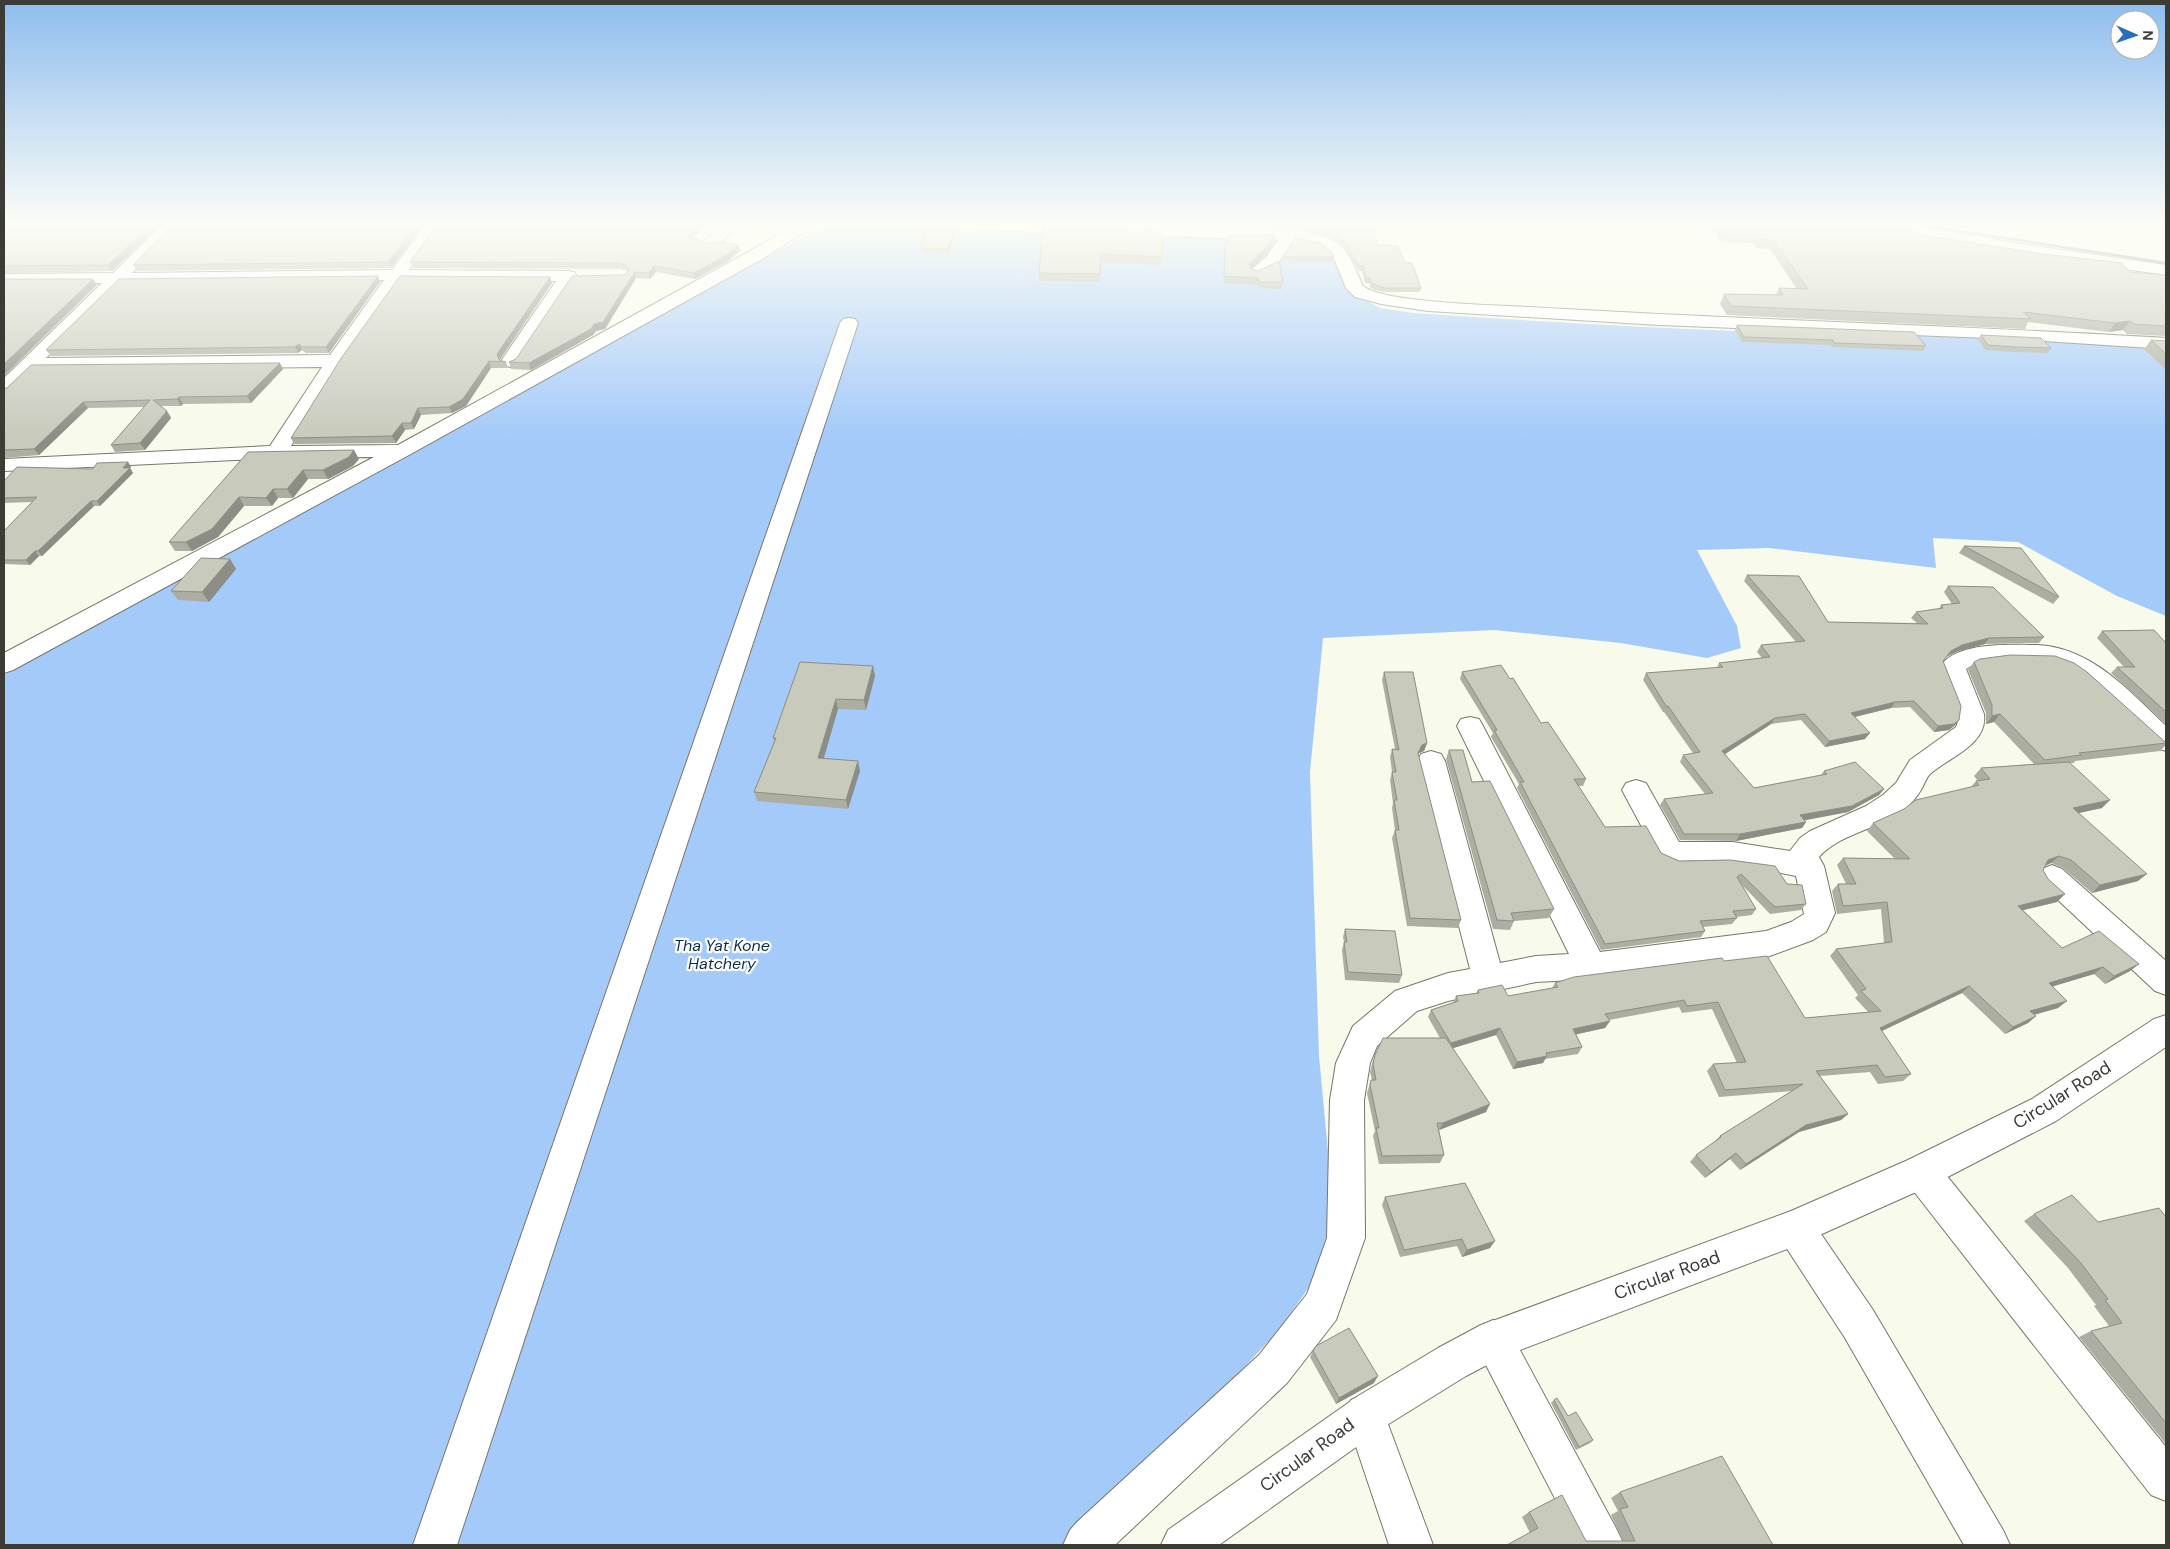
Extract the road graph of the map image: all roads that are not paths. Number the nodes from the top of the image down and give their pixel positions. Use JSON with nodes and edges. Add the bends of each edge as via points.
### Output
{"nodes":[{"id":1,"x":100,"y":294,"type":"edge"},
{"id":2,"x":382,"y":294,"type":"edge"},
{"id":3,"x":562,"y":294,"type":"edge"},
{"id":4,"x":685,"y":294,"type":"edge"},
{"id":5,"x":1365,"y":294,"type":"edge"},
{"id":6,"x":849,"y":323,"type":"dead end"},
{"id":7,"x":2166,"y":344,"type":"edge"},
{"id":8,"x":335,"y":361,"type":"junction"},
{"id":9,"x":510,"y":361,"type":"edge"},
{"id":10,"x":17,"y":370,"type":"edge"},
{"id":11,"x":4,"y":389,"type":"edge"},
{"id":12,"x":402,"y":451,"type":"junction"},
{"id":13,"x":276,"y":452,"type":"junction"},
{"id":14,"x":4,"y":465,"type":"edge"},
{"id":15,"x":4,"y":664,"type":"edge"},
{"id":16,"x":1470,"y":726,"type":"dead end"},
{"id":17,"x":2166,"y":742,"type":"edge"},
{"id":18,"x":1431,"y":761,"type":"dead end"},
{"id":19,"x":1636,"y":790,"type":"dead end"},
{"id":20,"x":1809,"y":866,"type":"junction"},
{"id":21,"x":2052,"y":877,"type":"dead end"},
{"id":22,"x":1591,"y":966,"type":"junction"},
{"id":23,"x":1489,"y":980,"type":"junction"},
{"id":24,"x":2166,"y":981,"type":"edge"},
{"id":25,"x":2166,"y":1029,"type":"edge"},
{"id":26,"x":1921,"y":1172,"type":"junction"},
{"id":27,"x":1794,"y":1228,"type":"junction"},
{"id":28,"x":1493,"y":1340,"type":"junction"},
{"id":29,"x":1365,"y":1414,"type":"junction"},
{"id":30,"x":2166,"y":1480,"type":"edge"},
{"id":31,"x":435,"y":1545,"type":"edge"},
{"id":32,"x":1086,"y":1545,"type":"edge"},
{"id":33,"x":1182,"y":1545,"type":"edge"},
{"id":34,"x":1412,"y":1545,"type":"edge"},
{"id":35,"x":1602,"y":1545,"type":"edge"},
{"id":36,"x":1988,"y":1545,"type":"edge"}],
"edges":[{"from":1,"to":10,"type":"street"},
{"from":2,"to":8,"type":"street"},
{"from":3,"to":9,"type":"street"},
{"from":4,"to":12,"type":"street"},
{"from":5,"to":7,"type":"street","via":[[1405,304],[1549,314],[2014,334]]},
{"from":6,"to":31,"type":"street"},
{"from":8,"to":10,"type":"street"},
{"from":8,"to":13,"type":"street"},
{"from":10,"to":11,"type":"street"},
{"from":12,"to":13,"type":"street"},
{"from":12,"to":15,"type":"street"},
{"from":13,"to":14,"type":"street"},
{"from":16,"to":22,"type":"street"},
{"from":17,"to":20,"type":"street","via":[[2066,657],[2010,654],[1958,661],[1953,666],[1954,677],[1972,719],[1970,729],[1920,767],[1896,800],[1820,838],[1809,847],[1802,856]]},
{"from":18,"to":23,"type":"street"},
{"from":19,"to":20,"type":"street","via":[[1673,854],[1733,853]]},
{"from":20,"to":22,"type":"street","via":[[1820,914],[1815,923],[1802,931],[1766,944]]},
{"from":21,"to":24,"type":"street"},
{"from":22,"to":23,"type":"street","via":[[1536,970]]},
{"from":23,"to":32,"type":"street","via":[[1448,986],[1406,1001],[1365,1036],[1353,1063],[1347,1100],[1346,1238],[1322,1306],[1273,1369]]},
{"from":25,"to":26,"type":"street","name":"Circular Road","via":[[2044,1110]]},
{"from":26,"to":27,"type":"street","name":"Circular Road"},
{"from":26,"to":30,"type":"street"},
{"from":27,"to":28,"type":"street","name":"Circular Road"},
{"from":27,"to":36,"type":"street","via":[[1859,1324]]},
{"from":28,"to":29,"type":"street","name":"Circular Road","via":[[1448,1362]]},
{"from":28,"to":35,"type":"street"},
{"from":29,"to":33,"type":"street","name":"Circular Road"},
{"from":29,"to":34,"type":"street"}]}
